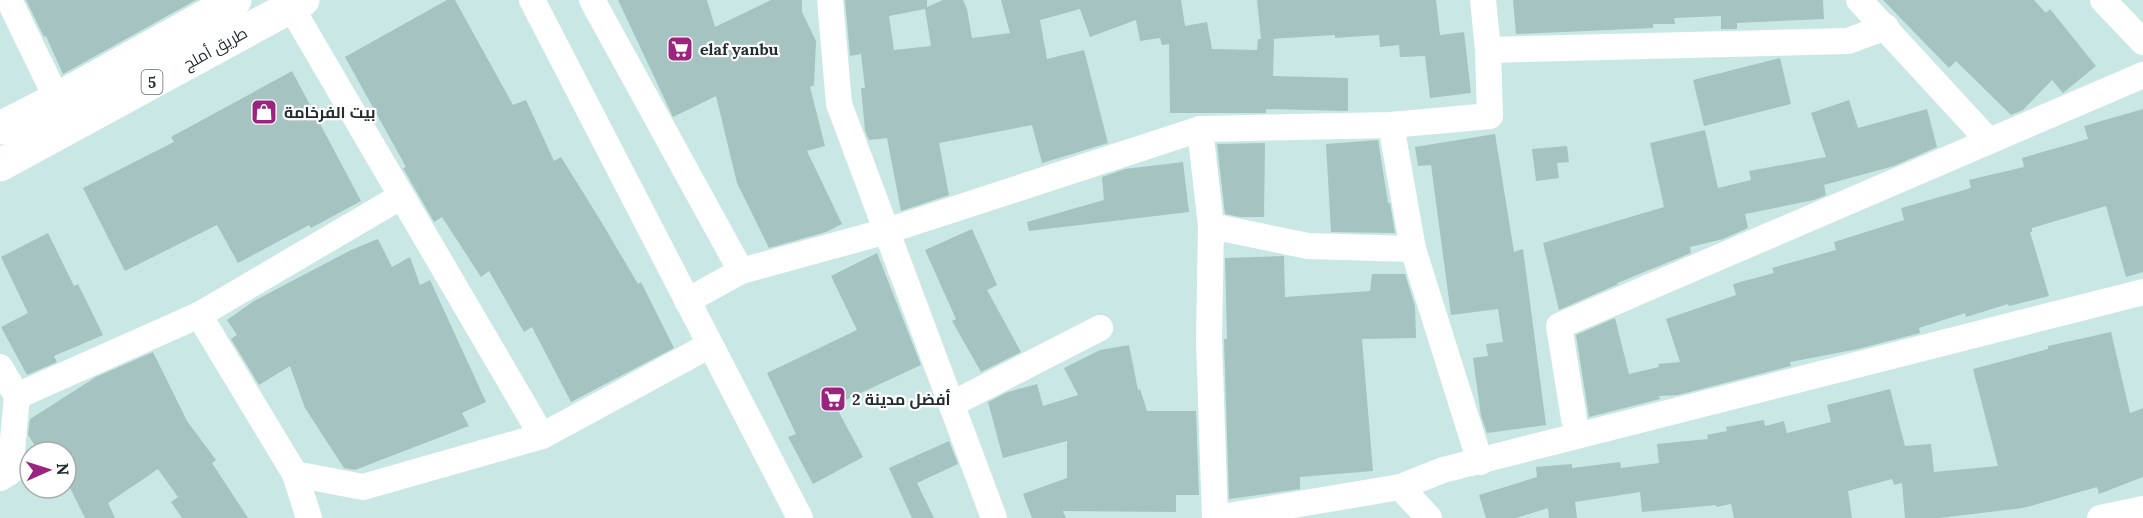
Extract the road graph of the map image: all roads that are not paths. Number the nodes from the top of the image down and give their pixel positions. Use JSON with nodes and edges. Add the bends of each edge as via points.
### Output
{"nodes":[{"id":1,"x":9,"y":0,"type":"edge"},
{"id":2,"x":235,"y":0,"type":"edge"},
{"id":3,"x":532,"y":0,"type":"edge"},
{"id":4,"x":592,"y":0,"type":"edge"},
{"id":5,"x":830,"y":0,"type":"edge"},
{"id":6,"x":1483,"y":0,"type":"edge"},
{"id":7,"x":1859,"y":0,"type":"edge"},
{"id":8,"x":2103,"y":0,"type":"edge"},
{"id":9,"x":297,"y":3,"type":"edge"},
{"id":10,"x":1886,"y":27,"type":"junction"},
{"id":11,"x":2143,"y":42,"type":"edge"},
{"id":12,"x":1488,"y":50,"type":"junction"},
{"id":13,"x":2143,"y":75,"type":"edge"},
{"id":14,"x":57,"y":99,"type":"junction"},
{"id":15,"x":1391,"y":125,"type":"junction"},
{"id":16,"x":0,"y":128,"type":"edge"},
{"id":17,"x":1200,"y":129,"type":"junction"},
{"id":18,"x":1989,"y":141,"type":"junction"},
{"id":19,"x":0,"y":165,"type":"edge"},
{"id":20,"x":400,"y":197,"type":"junction"},
{"id":21,"x":1211,"y":226,"type":"junction"},
{"id":22,"x":887,"y":231,"type":"junction"},
{"id":23,"x":1413,"y":249,"type":"junction"},
{"id":24,"x":741,"y":271,"type":"junction"},
{"id":25,"x":2140,"y":297,"type":"edge"},
{"id":26,"x":687,"y":301,"type":"junction"},
{"id":27,"x":199,"y":315,"type":"junction"},
{"id":28,"x":1100,"y":328,"type":"dead end"},
{"id":29,"x":710,"y":345,"type":"junction"},
{"id":30,"x":0,"y":367,"type":"edge"},
{"id":31,"x":17,"y":396,"type":"junction"},
{"id":32,"x":952,"y":404,"type":"junction"},
{"id":33,"x":1574,"y":419,"type":"dead end"},
{"id":34,"x":542,"y":436,"type":"junction"},
{"id":35,"x":1480,"y":462,"type":"junction"},
{"id":36,"x":296,"y":474,"type":"junction"},
{"id":37,"x":0,"y":478,"type":"edge"},
{"id":38,"x":1400,"y":487,"type":"junction"},
{"id":39,"x":2143,"y":509,"type":"edge"},
{"id":40,"x":309,"y":518,"type":"edge"},
{"id":41,"x":800,"y":518,"type":"edge"},
{"id":42,"x":994,"y":518,"type":"edge"},
{"id":43,"x":1215,"y":518,"type":"edge"},
{"id":44,"x":1429,"y":518,"type":"edge"},
{"id":45,"x":2100,"y":518,"type":"edge"}],
"edges":[{"from":1,"to":14,"type":"street"},
{"from":2,"to":14,"type":"highway","name":"طريق أملج","number":"5"},
{"from":3,"to":26,"type":"street"},
{"from":4,"to":24,"type":"street"},
{"from":5,"to":22,"type":"street","via":[[839,104]]},
{"from":6,"to":12,"type":"street"},
{"from":7,"to":10,"type":"street"},
{"from":8,"to":11,"type":"street"},
{"from":9,"to":19,"type":"highway","name":"طريق أملج","number":"5"},
{"from":9,"to":20,"type":"street"},
{"from":10,"to":12,"type":"street","via":[[1848,41]]},
{"from":10,"to":18,"type":"street"},
{"from":12,"to":15,"type":"street","via":[[1490,116]]},
{"from":13,"to":18,"type":"street"},
{"from":14,"to":16,"type":"highway","name":"طريق أملج","number":"5"},
{"from":15,"to":17,"type":"street"},
{"from":15,"to":23,"type":"street"},
{"from":17,"to":21,"type":"street"},
{"from":17,"to":22,"type":"street"},
{"from":18,"to":33,"type":"street","via":[[1559,326]]},
{"from":20,"to":27,"type":"street"},
{"from":20,"to":34,"type":"street"},
{"from":21,"to":23,"type":"street","via":[[1308,246]]},
{"from":21,"to":43,"type":"street","via":[[1209,341]]},
{"from":22,"to":24,"type":"street"},
{"from":22,"to":32,"type":"street"},
{"from":23,"to":35,"type":"street"},
{"from":24,"to":26,"type":"street"},
{"from":25,"to":35,"type":"street"},
{"from":26,"to":29,"type":"street"},
{"from":27,"to":31,"type":"street"},
{"from":27,"to":36,"type":"street"},
{"from":28,"to":32,"type":"street"},
{"from":29,"to":34,"type":"street"},
{"from":29,"to":41,"type":"street"},
{"from":30,"to":31,"type":"street"},
{"from":31,"to":37,"type":"street","via":[[10,472]]},
{"from":32,"to":42,"type":"street"},
{"from":34,"to":36,"type":"street","via":[[363,487]]},
{"from":35,"to":38,"type":"street","via":[[1443,470]]},
{"from":36,"to":40,"type":"street"},
{"from":38,"to":43,"type":"street"},
{"from":38,"to":44,"type":"street"},
{"from":39,"to":45,"type":"street"}]}
